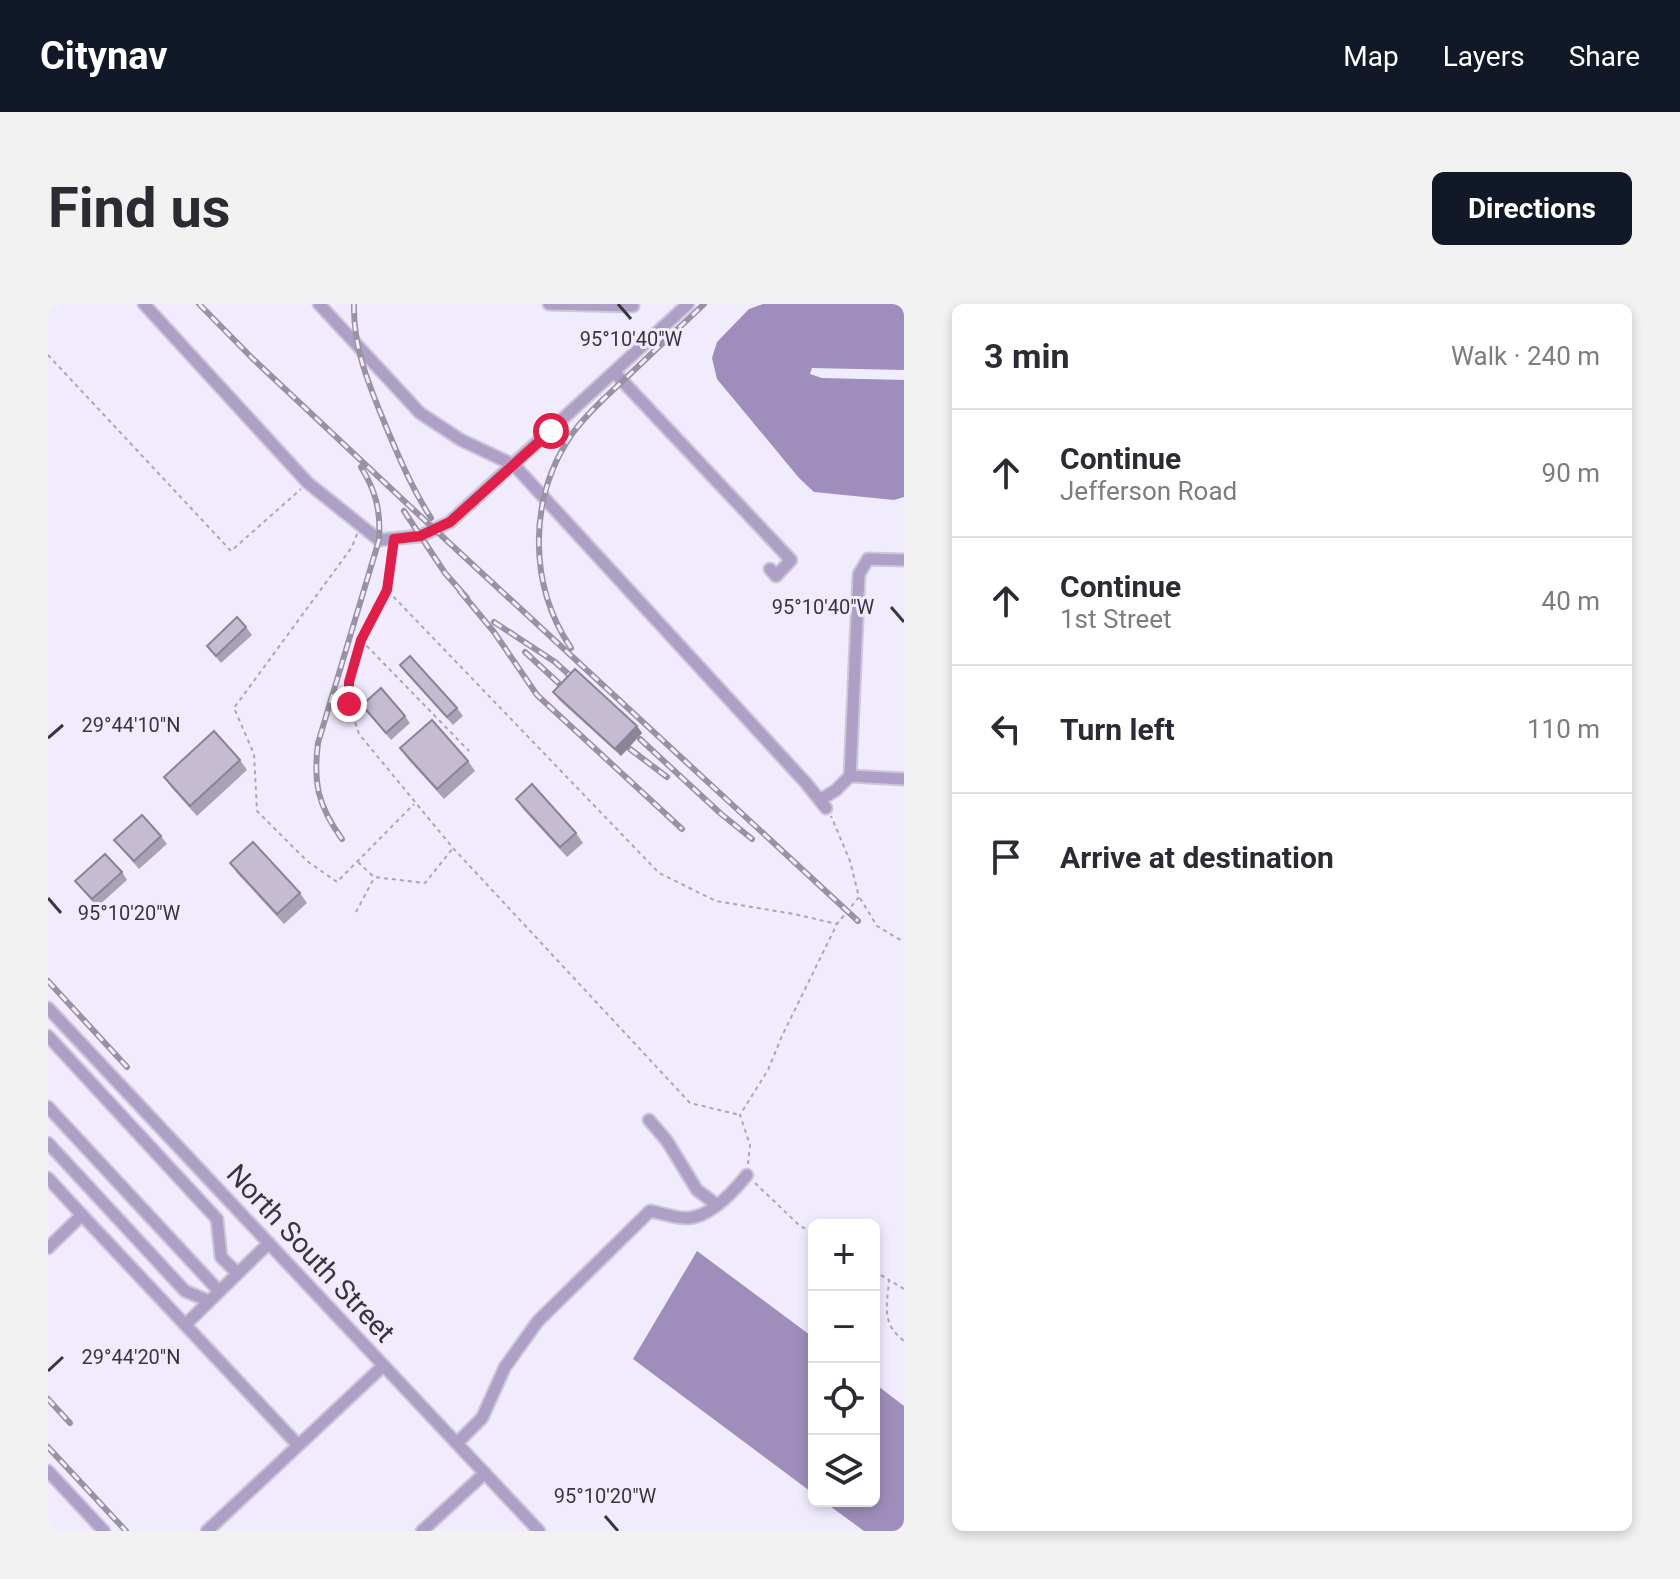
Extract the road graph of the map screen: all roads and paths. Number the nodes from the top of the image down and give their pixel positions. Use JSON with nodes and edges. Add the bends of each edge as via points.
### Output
{"nodes":[{"id":1,"x":144,"y":304,"type":"edge"},
{"id":2,"x":319,"y":304,"type":"edge"},
{"id":3,"x":549,"y":304,"type":"edge"},
{"id":4,"x":688,"y":304,"type":"edge"},
{"id":5,"x":615,"y":305,"type":"edge"},
{"id":6,"x":633,"y":306,"type":"edge"},
{"id":7,"x":48,"y":355,"type":"edge"},
{"id":8,"x":614,"y":372,"type":"junction"},
{"id":9,"x":514,"y":465,"type":"junction"},
{"id":10,"x":308,"y":483,"type":"junction"},
{"id":11,"x":361,"y":526,"type":"junction"},
{"id":12,"x":394,"y":539,"type":"junction"},
{"id":13,"x":904,"y":560,"type":"edge"},
{"id":14,"x":770,"y":569,"type":"dead end"},
{"id":15,"x":387,"y":590,"type":"junction"},
{"id":16,"x":361,"y":640,"type":"junction"},
{"id":17,"x":469,"y":751,"type":"dead end"},
{"id":18,"x":850,"y":776,"type":"junction"},
{"id":19,"x":904,"y":779,"type":"edge"},
{"id":20,"x":414,"y":803,"type":"junction"},
{"id":21,"x":823,"y":804,"type":"junction"},
{"id":22,"x":453,"y":848,"type":"junction"},
{"id":23,"x":357,"y":861,"type":"junction"},
{"id":24,"x":374,"y":877,"type":"junction"},
{"id":25,"x":859,"y":897,"type":"junction"},
{"id":26,"x":356,"y":912,"type":"dead end"},
{"id":27,"x":837,"y":924,"type":"junction"},
{"id":28,"x":904,"y":942,"type":"edge"},
{"id":29,"x":48,"y":1008,"type":"edge"},
{"id":30,"x":48,"y":1036,"type":"edge"},
{"id":31,"x":48,"y":1107,"type":"edge"},
{"id":32,"x":740,"y":1115,"type":"junction"},
{"id":33,"x":649,"y":1120,"type":"dead end"},
{"id":34,"x":48,"y":1143,"type":"edge"},
{"id":35,"x":747,"y":1175,"type":"junction"},
{"id":36,"x":48,"y":1178,"type":"edge"},
{"id":37,"x":717,"y":1205,"type":"junction"},
{"id":38,"x":82,"y":1215,"type":"junction"},
{"id":39,"x":808,"y":1230,"type":"edge"},
{"id":40,"x":269,"y":1243,"type":"junction"},
{"id":41,"x":48,"y":1248,"type":"edge"},
{"id":42,"x":237,"y":1273,"type":"junction"},
{"id":43,"x":880,"y":1275,"type":"edge"},
{"id":44,"x":889,"y":1280,"type":"junction"},
{"id":45,"x":904,"y":1289,"type":"edge"},
{"id":46,"x":219,"y":1291,"type":"junction"},
{"id":47,"x":209,"y":1301,"type":"junction"},
{"id":48,"x":185,"y":1325,"type":"junction"},
{"id":49,"x":904,"y":1341,"type":"edge"},
{"id":50,"x":383,"y":1366,"type":"junction"},
{"id":51,"x":457,"y":1443,"type":"junction"},
{"id":52,"x":298,"y":1445,"type":"junction"},
{"id":53,"x":48,"y":1471,"type":"edge"},
{"id":54,"x":485,"y":1473,"type":"junction"},
{"id":55,"x":104,"y":1531,"type":"edge"},
{"id":56,"x":207,"y":1531,"type":"edge"},
{"id":57,"x":422,"y":1531,"type":"edge"},
{"id":58,"x":539,"y":1531,"type":"edge"}],
"edges":[{"from":1,"to":10,"type":"lane"},
{"from":2,"to":9,"type":"lane","via":[[420,413]]},
{"from":3,"to":5,"type":"lane"},
{"from":4,"to":8,"type":"lane"},
{"from":5,"to":6,"type":"lane"},
{"from":7,"to":10,"type":"path","via":[[231,551]]},
{"from":8,"to":9,"type":"lane"},
{"from":8,"to":14,"type":"lane","via":[[791,560],[776,576]]},
{"from":9,"to":12,"type":"lane","via":[[450,522],[420,536]]},
{"from":9,"to":21,"type":"lane"},
{"from":10,"to":11,"type":"lane"},
{"from":11,"to":12,"type":"lane","via":[[379,540]]},
{"from":11,"to":23,"type":"path","via":[[352,547],[234,708],[254,754],[257,811],[307,861],[337,882]]},
{"from":12,"to":15,"type":"path"},
{"from":13,"to":18,"type":"lane","via":[[868,559],[859,574]]},
{"from":15,"to":16,"type":"path"},
{"from":15,"to":27,"type":"path","via":[[659,873],[716,901]]},
{"from":16,"to":17,"type":"path"},
{"from":16,"to":20,"type":"path","via":[[349,682],[349,704],[359,734]]},
{"from":18,"to":19,"type":"lane"},
{"from":18,"to":21,"type":"lane"},
{"from":20,"to":22,"type":"path"},
{"from":20,"to":23,"type":"path"},
{"from":21,"to":25,"type":"path","via":[[850,861]]},
{"from":22,"to":24,"type":"path","via":[[425,883]]},
{"from":22,"to":32,"type":"path","via":[[690,1103]]},
{"from":23,"to":24,"type":"path"},
{"from":24,"to":26,"type":"path"},
{"from":25,"to":27,"type":"path"},
{"from":25,"to":28,"type":"path","via":[[877,926]]},
{"from":27,"to":32,"type":"path","via":[[768,1070]]},
{"from":29,"to":40,"type":"lane","name":"North South Street"},
{"from":30,"to":42,"type":"lane","via":[[217,1219],[221,1257]]},
{"from":31,"to":46,"type":"lane"},
{"from":32,"to":35,"type":"path","via":[[750,1145]]},
{"from":33,"to":37,"type":"lane","via":[[697,1190]]},
{"from":34,"to":47,"type":"lane","via":[[185,1291]]},
{"from":35,"to":37,"type":"lane"},
{"from":35,"to":39,"type":"path"},
{"from":36,"to":38,"type":"lane"},
{"from":37,"to":51,"type":"lane","via":[[690,1218],[650,1211],[538,1321],[505,1367],[482,1418]]},
{"from":38,"to":41,"type":"lane"},
{"from":38,"to":48,"type":"lane"},
{"from":40,"to":42,"type":"lane"},
{"from":40,"to":50,"type":"lane","name":"North South Street"},
{"from":42,"to":46,"type":"lane"},
{"from":43,"to":44,"type":"path"},
{"from":44,"to":45,"type":"path"},
{"from":44,"to":49,"type":"path","via":[[887,1319]]},
{"from":46,"to":47,"type":"lane"},
{"from":47,"to":48,"type":"lane"},
{"from":48,"to":52,"type":"lane"},
{"from":50,"to":51,"type":"lane","name":"North South Street"},
{"from":50,"to":52,"type":"lane"},
{"from":51,"to":54,"type":"lane","name":"North South Street"},
{"from":52,"to":56,"type":"lane"},
{"from":53,"to":55,"type":"lane"},
{"from":54,"to":57,"type":"lane"},
{"from":54,"to":58,"type":"lane","name":"North South Street"}]}
